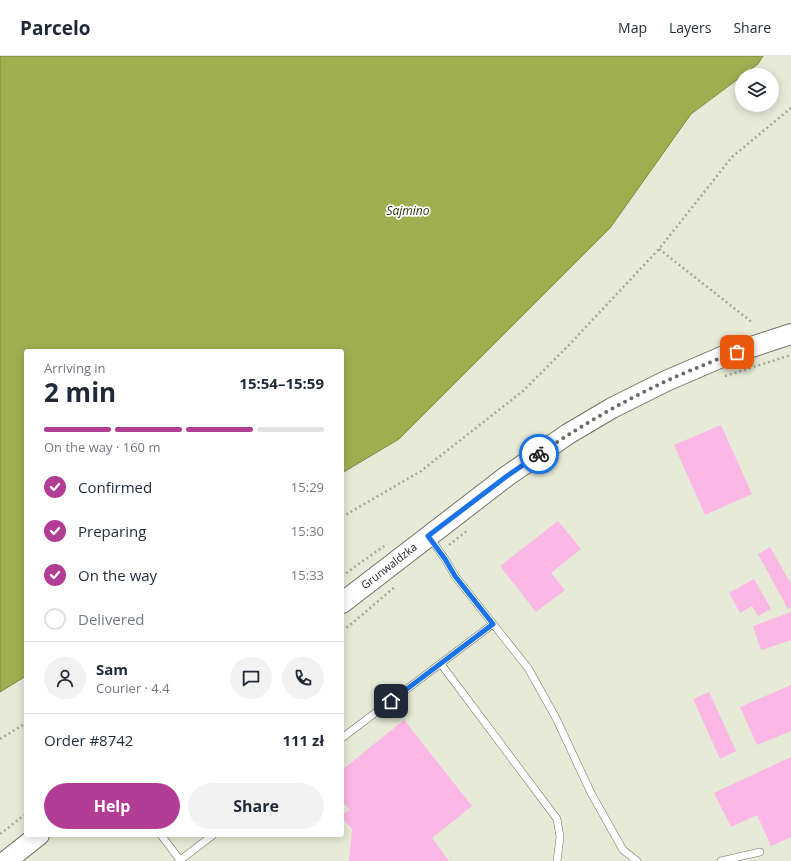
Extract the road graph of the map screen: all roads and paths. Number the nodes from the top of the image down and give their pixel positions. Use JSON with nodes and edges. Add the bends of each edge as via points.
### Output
{"nodes":[{"id":1,"x":791,"y":108,"type":"edge"},
{"id":2,"x":659,"y":249,"type":"junction"},
{"id":3,"x":753,"y":323,"type":"dead end"},
{"id":4,"x":791,"y":334,"type":"edge"},
{"id":5,"x":791,"y":354,"type":"edge"},
{"id":6,"x":720,"y":378,"type":"dead end"},
{"id":7,"x":344,"y":516,"type":"edge"},
{"id":8,"x":469,"y":529,"type":"dead end"},
{"id":9,"x":428,"y":536,"type":"junction"},
{"id":10,"x":440,"y":552,"type":"junction"},
{"id":11,"x":399,"y":583,"type":"dead end"},
{"id":12,"x":344,"y":601,"type":"edge"},
{"id":13,"x":493,"y":624,"type":"junction"},
{"id":14,"x":344,"y":629,"type":"edge"},
{"id":15,"x":441,"y":664,"type":"junction"},
{"id":16,"x":24,"y":724,"type":"edge"},
{"id":17,"x":344,"y":737,"type":"edge"},
{"id":18,"x":0,"y":739,"type":"edge"},
{"id":19,"x":24,"y":816,"type":"edge"},
{"id":20,"x":0,"y":834,"type":"edge"},
{"id":21,"x":36,"y":837,"type":"edge"},
{"id":22,"x":162,"y":837,"type":"edge"},
{"id":23,"x":210,"y":837,"type":"edge"},
{"id":24,"x":760,"y":852,"type":"dead end"},
{"id":25,"x":179,"y":860,"type":"edge"},
{"id":26,"x":6,"y":861,"type":"edge"},
{"id":27,"x":557,"y":861,"type":"edge"},
{"id":28,"x":636,"y":861,"type":"edge"},
{"id":29,"x":721,"y":861,"type":"edge"}],
"edges":[{"from":1,"to":2,"type":"path","via":[[732,157]]},
{"from":2,"to":3,"type":"path"},
{"from":2,"to":7,"type":"path","via":[[523,391],[421,471]]},
{"from":4,"to":9,"type":"main road","name":"Grunwaldzka","via":[[724,356],[612,408],[568,434],[507,476]]},
{"from":5,"to":6,"type":"path"},
{"from":8,"to":10,"type":"path"},
{"from":9,"to":10,"type":"lane"},
{"from":9,"to":12,"type":"main road","name":"Grunwaldzka"},
{"from":10,"to":13,"type":"lane","via":[[455,576]]},
{"from":11,"to":14,"type":"path"},
{"from":13,"to":15,"type":"lane"},
{"from":13,"to":28,"type":"lane","via":[[528,668],[556,718],[591,794],[623,850]]},
{"from":15,"to":17,"type":"lane"},
{"from":15,"to":27,"type":"lane","via":[[557,819],[560,837]]},
{"from":16,"to":18,"type":"path"},
{"from":19,"to":20,"type":"path"},
{"from":21,"to":26,"type":"main road"},
{"from":22,"to":25,"type":"lane"},
{"from":23,"to":25,"type":"lane"},
{"from":24,"to":29,"type":"lane"}]}
